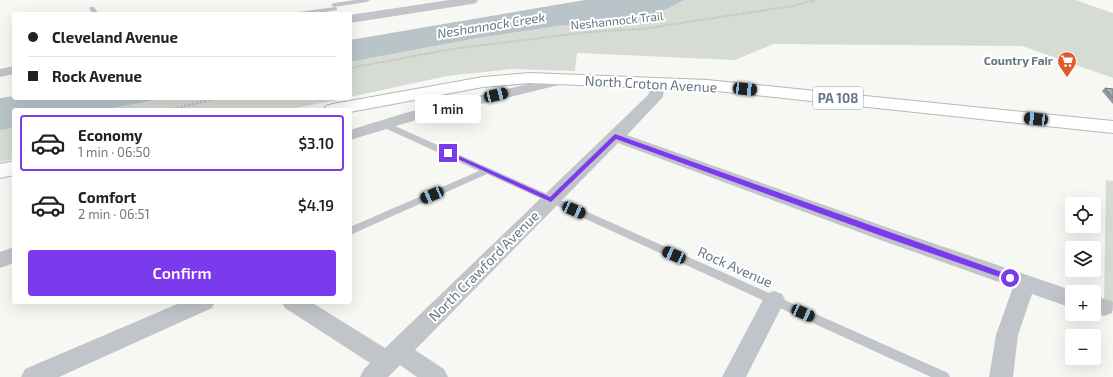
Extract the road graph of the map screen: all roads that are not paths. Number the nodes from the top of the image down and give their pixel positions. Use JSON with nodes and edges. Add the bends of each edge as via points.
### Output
{"nodes":[{"id":1,"x":367,"y":0,"type":"edge"},
{"id":2,"x":472,"y":0,"type":"edge"},
{"id":3,"x":427,"y":4,"type":"edge"},
{"id":4,"x":334,"y":7,"type":"edge"},
{"id":5,"x":92,"y":8,"type":"dead end"},
{"id":6,"x":95,"y":12,"type":"edge"},
{"id":7,"x":308,"y":12,"type":"edge"},
{"id":8,"x":352,"y":19,"type":"edge"},
{"id":9,"x":12,"y":70,"type":"edge"},
{"id":10,"x":0,"y":72,"type":"edge"},
{"id":11,"x":562,"y":80,"type":"junction"},
{"id":12,"x":655,"y":83,"type":"junction"},
{"id":13,"x":344,"y":108,"type":"edge"},
{"id":14,"x":383,"y":124,"type":"junction"},
{"id":15,"x":1113,"y":127,"type":"edge"},
{"id":16,"x":352,"y":134,"type":"edge"},
{"id":17,"x":615,"y":136,"type":"junction"},
{"id":18,"x":12,"y":168,"type":"edge"},
{"id":19,"x":0,"y":171,"type":"edge"},
{"id":20,"x":487,"y":171,"type":"junction"},
{"id":21,"x":551,"y":200,"type":"junction"},
{"id":22,"x":352,"y":230,"type":"edge"},
{"id":23,"x":12,"y":256,"type":"edge"},
{"id":24,"x":0,"y":260,"type":"edge"},
{"id":25,"x":1025,"y":283,"type":"junction"},
{"id":26,"x":1065,"y":297,"type":"edge"},
{"id":27,"x":774,"y":300,"type":"junction"},
{"id":28,"x":199,"y":304,"type":"edge"},
{"id":29,"x":296,"y":304,"type":"edge"},
{"id":30,"x":385,"y":364,"type":"edge"},
{"id":31,"x":33,"y":377,"type":"edge"},
{"id":32,"x":436,"y":377,"type":"edge"},
{"id":33,"x":734,"y":377,"type":"edge"},
{"id":34,"x":944,"y":377,"type":"edge"},
{"id":35,"x":1001,"y":377,"type":"edge"}],
"edges":[{"from":1,"to":4,"type":"lane"},
{"from":2,"to":3,"type":"street"},
{"from":3,"to":8,"type":"street"},
{"from":4,"to":7,"type":"lane"},
{"from":5,"to":6,"type":"lane"},
{"from":9,"to":10,"type":"street"},
{"from":11,"to":12,"type":"main road","name":"North Croton Avenue","number":"PA 108"},
{"from":11,"to":13,"type":"main road","name":"North Croton Avenue","number":"PA 108","via":[[530,78],[483,82]]},
{"from":11,"to":14,"type":"street"},
{"from":12,"to":15,"type":"main road","name":"North Croton Avenue","number":"PA 108","via":[[745,89]]},
{"from":12,"to":17,"type":"street","name":"North Crawford Avenue","via":[[657,90],[654,97]]},
{"from":14,"to":16,"type":"street"},
{"from":14,"to":20,"type":"lane","name":"Rock Avenue"},
{"from":17,"to":21,"type":"street","name":"North Crawford Avenue"},
{"from":17,"to":25,"type":"street"},
{"from":18,"to":19,"type":"main road"},
{"from":20,"to":21,"type":"lane","name":"Rock Avenue"},
{"from":20,"to":22,"type":"lane"},
{"from":21,"to":27,"type":"lane","name":"Rock Avenue"},
{"from":21,"to":30,"type":"street","name":"North Crawford Avenue"},
{"from":23,"to":24,"type":"street"},
{"from":25,"to":26,"type":"street"},
{"from":25,"to":35,"type":"street","via":[[1007,336]]},
{"from":27,"to":33,"type":"street"},
{"from":27,"to":34,"type":"lane","name":"Rock Avenue"},
{"from":28,"to":31,"type":"street"},
{"from":29,"to":30,"type":"street"},
{"from":30,"to":32,"type":"street"}]}
